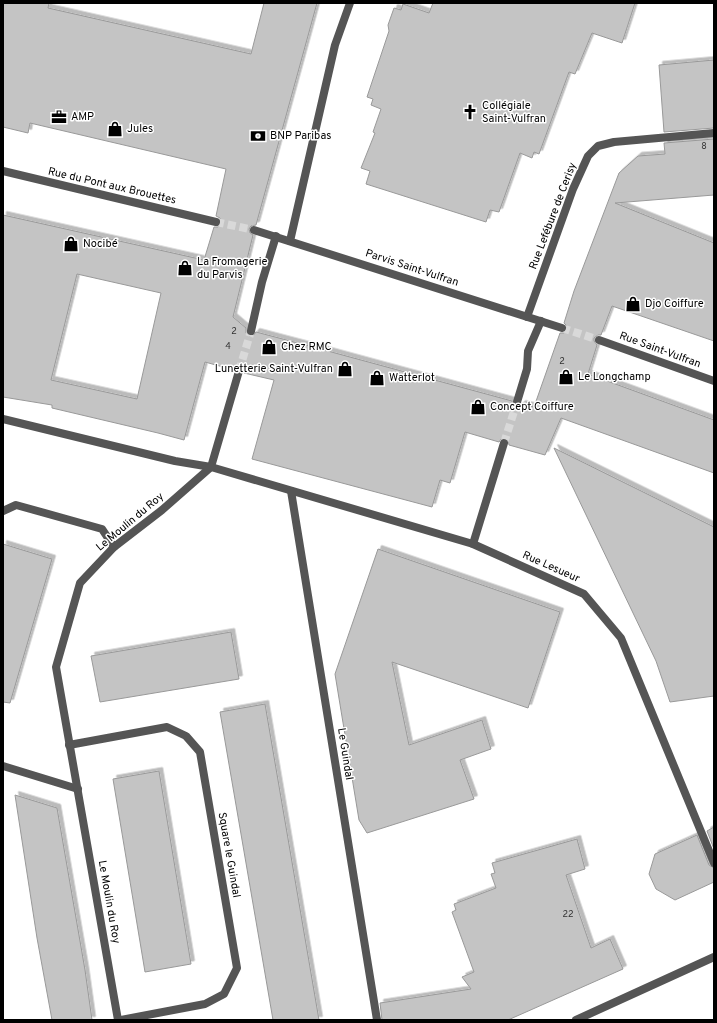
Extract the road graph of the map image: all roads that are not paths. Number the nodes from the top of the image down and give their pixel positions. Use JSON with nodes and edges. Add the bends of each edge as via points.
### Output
{"nodes":[{"id":1,"x":350,"y":3,"type":"edge"},
{"id":2,"x":714,"y":134,"type":"edge"},
{"id":3,"x":3,"y":171,"type":"edge"},
{"id":4,"x":216,"y":222,"type":"tunnel mouth"},
{"id":5,"x":254,"y":230,"type":"tunnel mouth"},
{"id":6,"x":276,"y":236,"type":"junction"},
{"id":7,"x":290,"y":241,"type":"junction"},
{"id":8,"x":527,"y":317,"type":"junction"},
{"id":9,"x":542,"y":321,"type":"junction"},
{"id":10,"x":562,"y":328,"type":"tunnel mouth"},
{"id":11,"x":251,"y":331,"type":"tunnel mouth"},
{"id":12,"x":599,"y":340,"type":"tunnel mouth"},
{"id":13,"x":239,"y":371,"type":"tunnel mouth"},
{"id":14,"x":714,"y":381,"type":"edge"},
{"id":15,"x":516,"y":402,"type":"tunnel mouth"},
{"id":16,"x":3,"y":419,"type":"edge"},
{"id":17,"x":504,"y":443,"type":"tunnel mouth"},
{"id":18,"x":211,"y":467,"type":"junction"},
{"id":19,"x":292,"y":491,"type":"junction"},
{"id":20,"x":3,"y":511,"type":"edge"},
{"id":21,"x":473,"y":544,"type":"junction"},
{"id":22,"x":114,"y":547,"type":"junction"},
{"id":23,"x":69,"y":745,"type":"junction"},
{"id":24,"x":3,"y":766,"type":"edge"},
{"id":25,"x":78,"y":789,"type":"junction"},
{"id":26,"x":714,"y":863,"type":"edge"},
{"id":27,"x":714,"y":957,"type":"edge"},
{"id":28,"x":120,"y":1020,"type":"edge"},
{"id":29,"x":377,"y":1020,"type":"edge"},
{"id":30,"x":576,"y":1020,"type":"edge"}],
"edges":[{"from":1,"to":7,"type":"street","via":[[335,45]]},
{"from":2,"to":8,"type":"street","name":"Rue Lefébure de Cerisy","via":[[614,142],[598,146],[588,156],[572,189]]},
{"from":3,"to":4,"type":"street","name":"Rue du Pont aux Brouettes"},
{"from":5,"to":6,"type":"street","name":"Parvis Saint-Vulfran"},
{"from":6,"to":7,"type":"street","name":"Parvis Saint-Vulfran"},
{"from":6,"to":11,"type":"street"},
{"from":7,"to":8,"type":"street","name":"Parvis Saint-Vulfran"},
{"from":8,"to":9,"type":"street","name":"Parvis Saint-Vulfran"},
{"from":9,"to":10,"type":"street","name":"Parvis Saint-Vulfran"},
{"from":9,"to":15,"type":"street","via":[[528,351],[527,369]]},
{"from":12,"to":14,"type":"street","name":"Rue Saint-Vulfran"},
{"from":13,"to":18,"type":"street"},
{"from":16,"to":18,"type":"street","via":[[175,461]]},
{"from":17,"to":21,"type":"street"},
{"from":18,"to":19,"type":"street"},
{"from":18,"to":22,"type":"street","name":"Le Moulin du Roy"},
{"from":19,"to":21,"type":"street","name":"Rue Lesueur"},
{"from":19,"to":29,"type":"street","name":"Le Guindal"},
{"from":20,"to":22,"type":"street","via":[[16,505],[102,529]]},
{"from":21,"to":26,"type":"street","name":"Rue Lesueur","via":[[584,594],[621,638]]},
{"from":22,"to":23,"type":"street","name":"Le Moulin du Roy","via":[[80,583],[56,667]]},
{"from":23,"to":25,"type":"street","name":"Le Moulin du Roy"},
{"from":23,"to":28,"type":"street","name":"Square le Guindal","via":[[167,727],[186,736],[200,752],[237,968],[224,994],[205,1004]]},
{"from":24,"to":25,"type":"street"},
{"from":25,"to":28,"type":"street","name":"Le Moulin du Roy"},
{"from":27,"to":30,"type":"street"}]}
